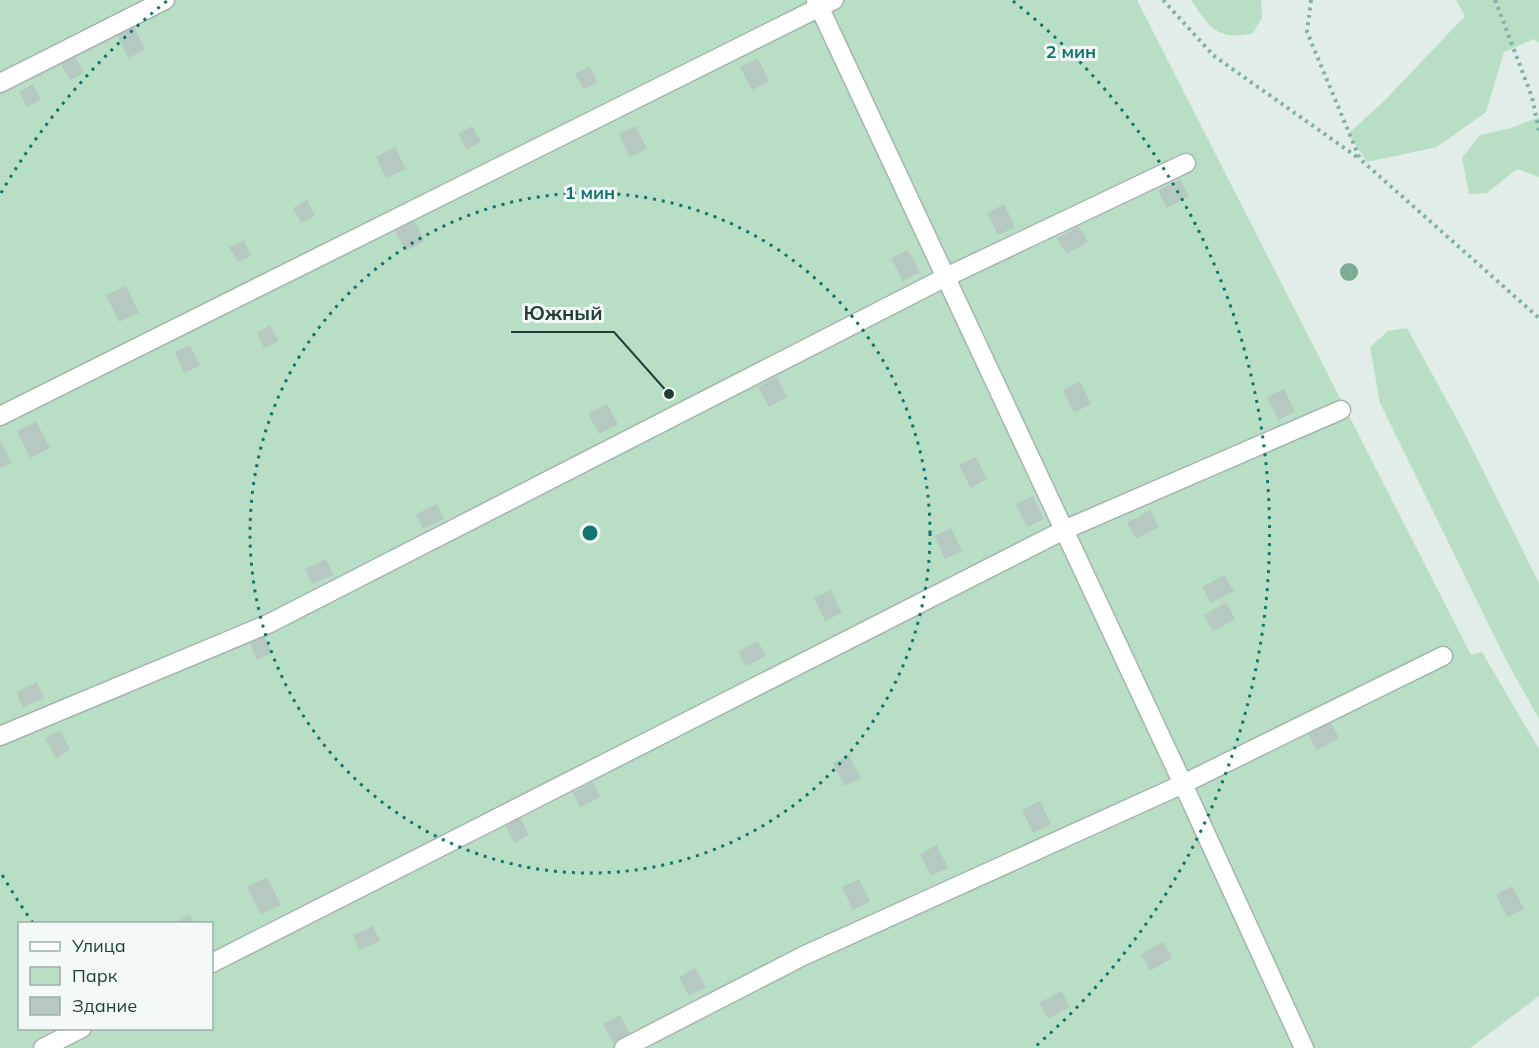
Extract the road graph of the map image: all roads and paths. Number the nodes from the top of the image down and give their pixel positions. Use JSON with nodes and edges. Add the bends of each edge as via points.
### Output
{"nodes":[{"id":1,"x":165,"y":0,"type":"edge"},
{"id":2,"x":1163,"y":0,"type":"edge"},
{"id":3,"x":1311,"y":0,"type":"edge"},
{"id":4,"x":1495,"y":0,"type":"edge"},
{"id":5,"x":823,"y":2,"type":"edge"},
{"id":6,"x":0,"y":83,"type":"edge"},
{"id":7,"x":1539,"y":131,"type":"edge"},
{"id":8,"x":1360,"y":159,"type":"junction"},
{"id":9,"x":1186,"y":163,"type":"dead end"},
{"id":10,"x":946,"y":277,"type":"junction"},
{"id":11,"x":1539,"y":318,"type":"edge"},
{"id":12,"x":1341,"y":410,"type":"dead end"},
{"id":13,"x":0,"y":416,"type":"edge"},
{"id":14,"x":1064,"y":530,"type":"junction"},
{"id":15,"x":1443,"y":656,"type":"dead end"},
{"id":16,"x":0,"y":736,"type":"edge"},
{"id":17,"x":1183,"y":784,"type":"junction"},
{"id":18,"x":213,"y":962,"type":"edge"},
{"id":19,"x":80,"y":1030,"type":"edge"},
{"id":20,"x":43,"y":1048,"type":"edge"},
{"id":21,"x":624,"y":1048,"type":"edge"},
{"id":22,"x":1304,"y":1048,"type":"edge"}],
"edges":[{"from":1,"to":6,"type":"street"},
{"from":2,"to":8,"type":"path","via":[[1214,56]]},
{"from":3,"to":8,"type":"path","via":[[1307,32]]},
{"from":4,"to":7,"type":"path","via":[[1532,97]]},
{"from":5,"to":10,"type":"street"},
{"from":5,"to":13,"type":"street"},
{"from":8,"to":11,"type":"path"},
{"from":9,"to":10,"type":"street"},
{"from":10,"to":14,"type":"street"},
{"from":10,"to":16,"type":"street","via":[[268,624]]},
{"from":12,"to":14,"type":"street"},
{"from":14,"to":17,"type":"street"},
{"from":14,"to":18,"type":"street"},
{"from":15,"to":17,"type":"street"},
{"from":17,"to":21,"type":"street","via":[[803,956]]},
{"from":17,"to":22,"type":"street"},
{"from":19,"to":20,"type":"street"}]}
